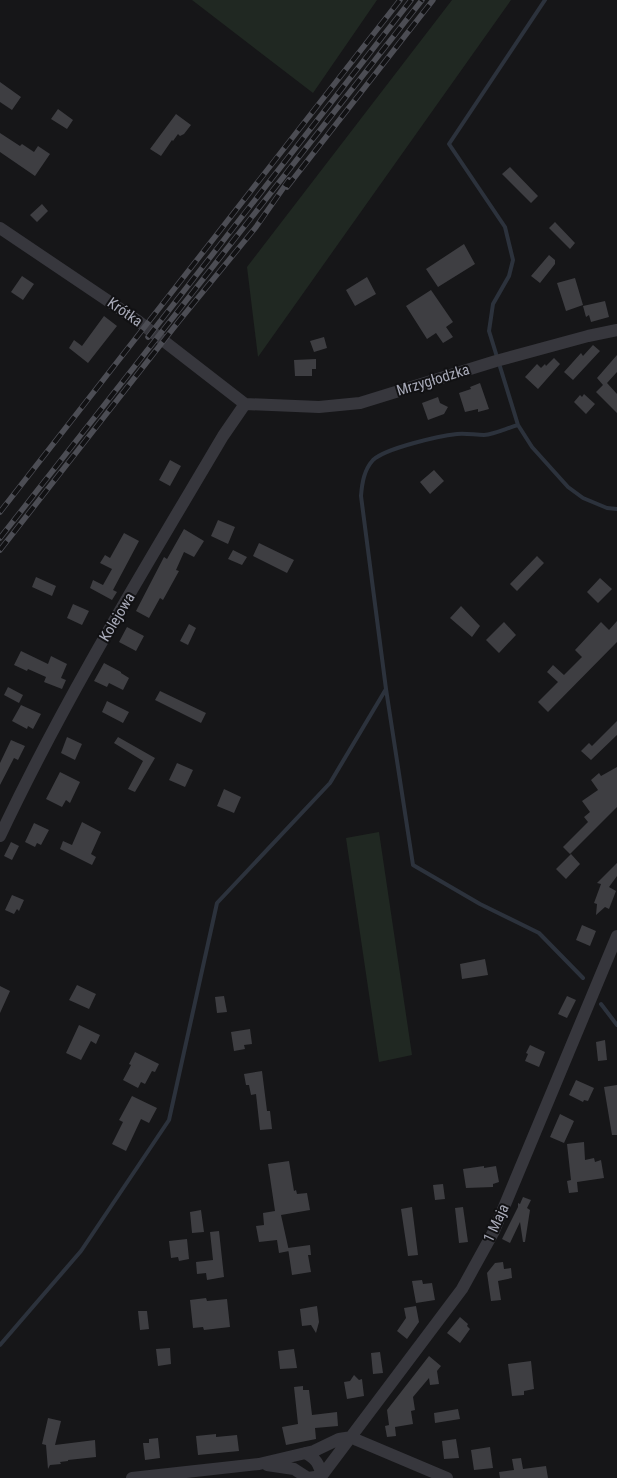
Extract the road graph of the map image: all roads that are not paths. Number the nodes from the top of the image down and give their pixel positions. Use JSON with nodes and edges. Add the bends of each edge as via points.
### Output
{"nodes":[{"id":1,"x":0,"y":228,"type":"edge"},
{"id":2,"x":617,"y":330,"type":"edge"},
{"id":3,"x":245,"y":404,"type":"junction"},
{"id":4,"x":0,"y":836,"type":"edge"},
{"id":5,"x":617,"y":936,"type":"edge"},
{"id":6,"x":352,"y":1437,"type":"junction"},
{"id":7,"x":305,"y":1453,"type":"junction"},
{"id":8,"x":259,"y":1464,"type":"junction"},
{"id":9,"x":323,"y":1477,"type":"edge"},
{"id":10,"x":132,"y":1478,"type":"edge"},
{"id":11,"x":447,"y":1478,"type":"edge"}],
"edges":[{"from":1,"to":3,"type":"street","name":"Krótka","via":[[138,321]]},
{"from":2,"to":3,"type":"street","name":"Mrzygłodzka","via":[[508,357],[360,403],[319,407]]},
{"from":3,"to":4,"type":"street","name":"Kolejowa","via":[[96,652]]},
{"from":5,"to":6,"type":"street","name":"1 Maja","via":[[494,1231],[462,1289]]},
{"from":6,"to":7,"type":"street"},
{"from":6,"to":9,"type":"street","name":"1 Maja"},
{"from":6,"to":11,"type":"street"},
{"from":7,"to":8,"type":"street"},
{"from":7,"to":9,"type":"street","via":[[319,1463]]},
{"from":8,"to":9,"type":"street","via":[[294,1470],[308,1478]]},
{"from":8,"to":10,"type":"street"}]}
